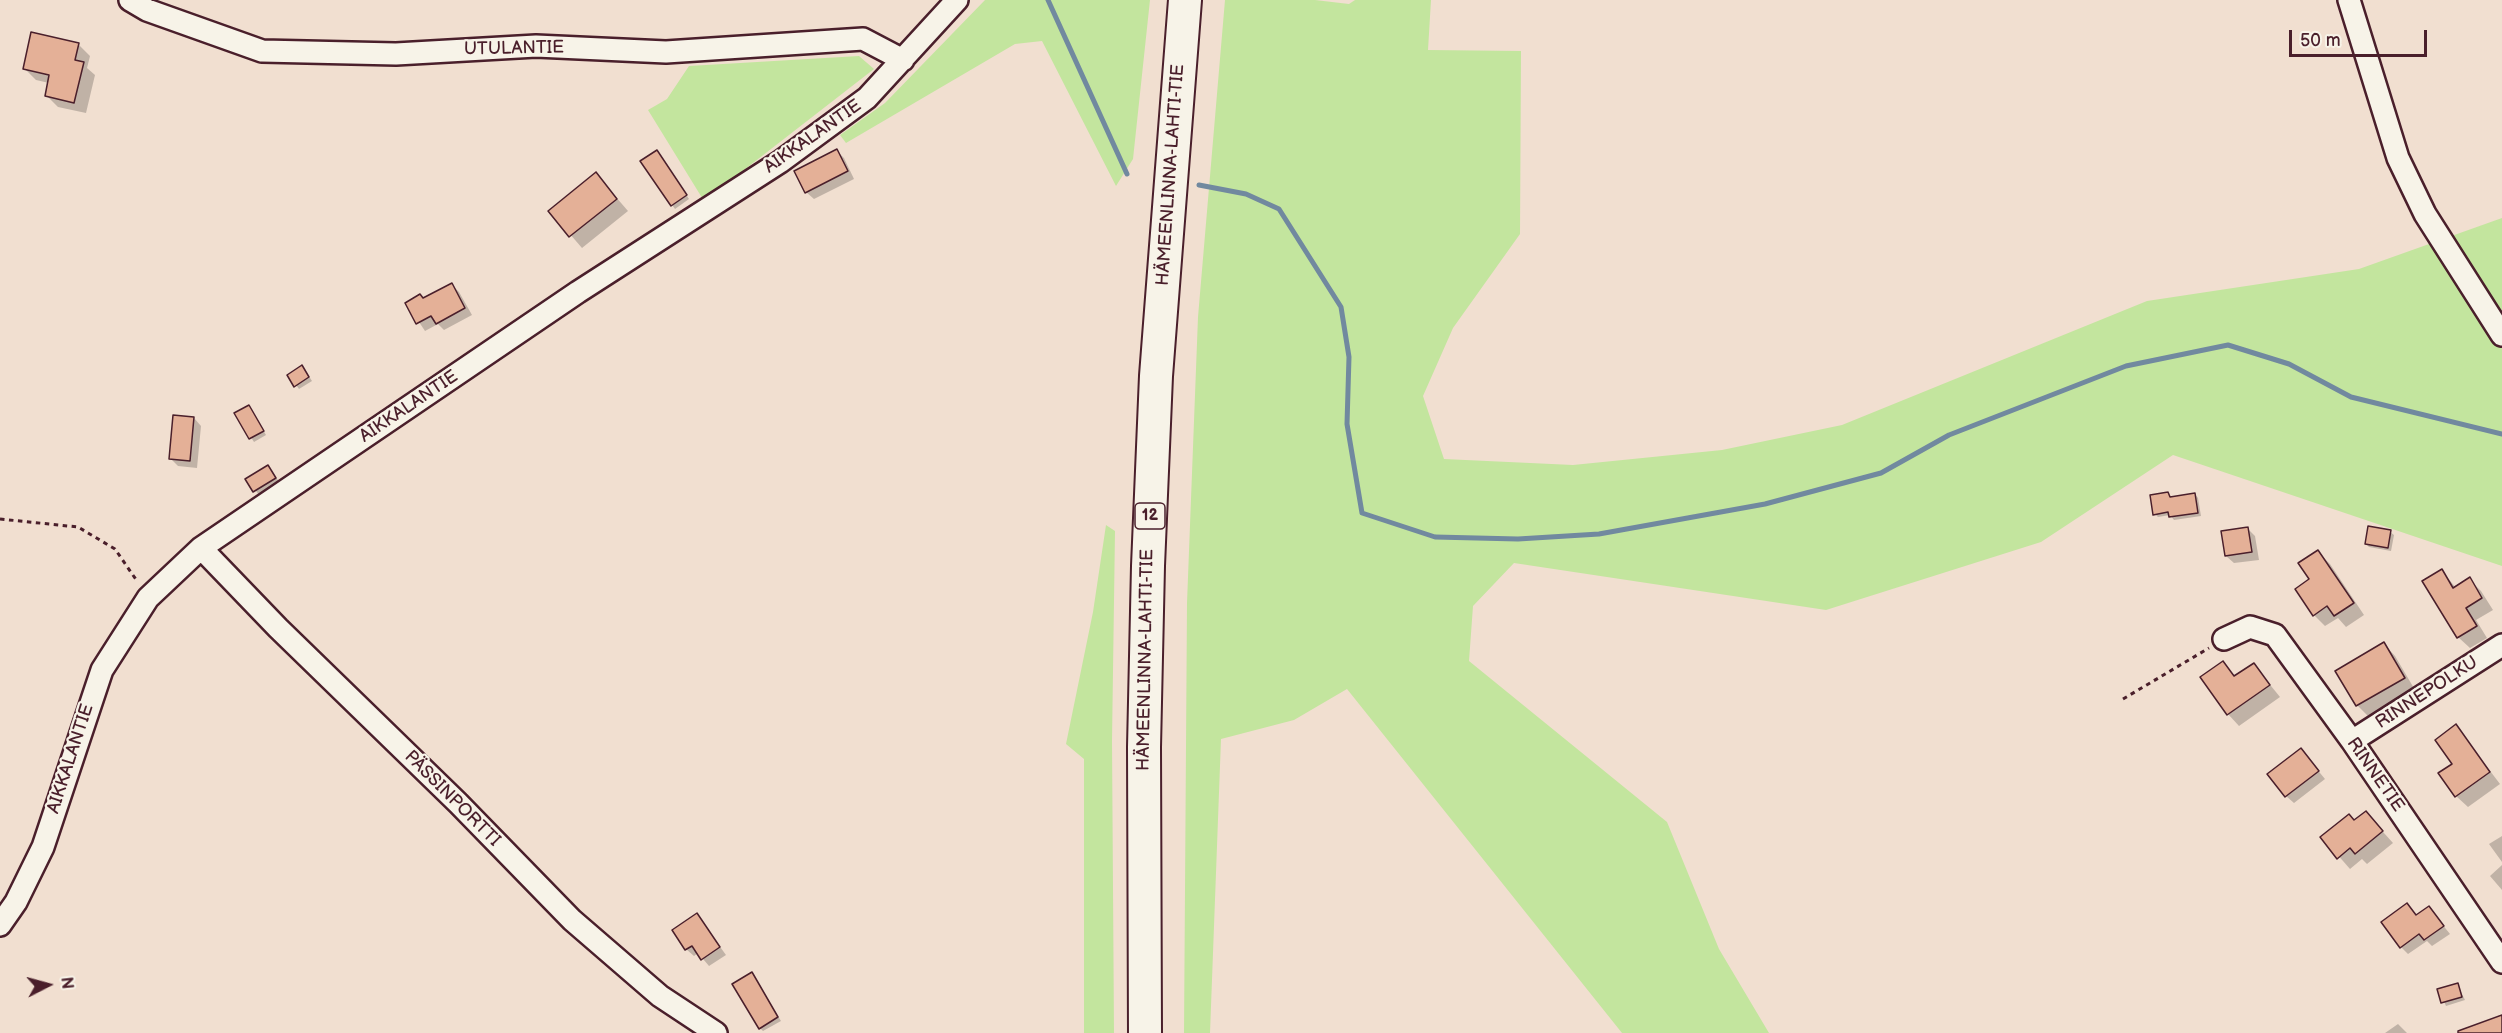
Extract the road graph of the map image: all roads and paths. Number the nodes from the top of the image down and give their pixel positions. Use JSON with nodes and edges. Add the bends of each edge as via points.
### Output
{"nodes":[{"id":1,"x":130,"y":0,"type":"edge"},
{"id":2,"x":957,"y":0,"type":"edge"},
{"id":3,"x":1185,"y":0,"type":"edge"},
{"id":4,"x":2349,"y":0,"type":"edge"},
{"id":5,"x":903,"y":60,"type":"junction"},
{"id":6,"x":2502,"y":335,"type":"edge"},
{"id":7,"x":0,"y":519,"type":"edge"},
{"id":8,"x":201,"y":548,"type":"junction"},
{"id":9,"x":148,"y":598,"type":"junction"},
{"id":10,"x":2224,"y":639,"type":"joint"},
{"id":11,"x":2502,"y":645,"type":"edge"},
{"id":12,"x":2123,"y":699,"type":"dead end"},
{"id":13,"x":2352,"y":741,"type":"junction"},
{"id":14,"x":0,"y":925,"type":"edge"},
{"id":15,"x":2502,"y":962,"type":"edge"},
{"id":16,"x":716,"y":1033,"type":"edge"},
{"id":17,"x":1145,"y":1033,"type":"edge"}],
"edges":[{"from":1,"to":5,"type":"street","name":"UTULANTIE","via":[[147,10],[262,51],[396,54],[536,46],[666,52],[863,39]]},
{"from":2,"to":5,"type":"street","name":"AIKKALANTIE"},
{"from":3,"to":17,"type":"highway","name":"HÄMEENLINNA-LAHTI-TIE","number":"12","via":[[1156,376],[1148,566]]},
{"from":4,"to":6,"type":"street","via":[[2398,158],[2425,214]]},
{"from":5,"to":8,"type":"street","name":"AIKKALANTIE","via":[[867,98],[780,162],[578,292]]},
{"from":7,"to":9,"type":"path","via":[[78,527],[115,549]]},
{"from":8,"to":9,"type":"street","name":"AIKKALANTIE"},
{"from":8,"to":16,"type":"street","name":"PÄSSINPORTTI","via":[[572,920],[660,996]]},
{"from":9,"to":14,"type":"street","name":"AIKKALANTIE","via":[[102,670],[43,847]]},
{"from":10,"to":12,"type":"path"},
{"from":10,"to":13,"type":"street","name":"RINNETIE","via":[[2250,627],[2275,635]]},
{"from":11,"to":13,"type":"street","name":"RINNEPOLKU"},
{"from":13,"to":15,"type":"street","name":"RINNETIE"}]}
